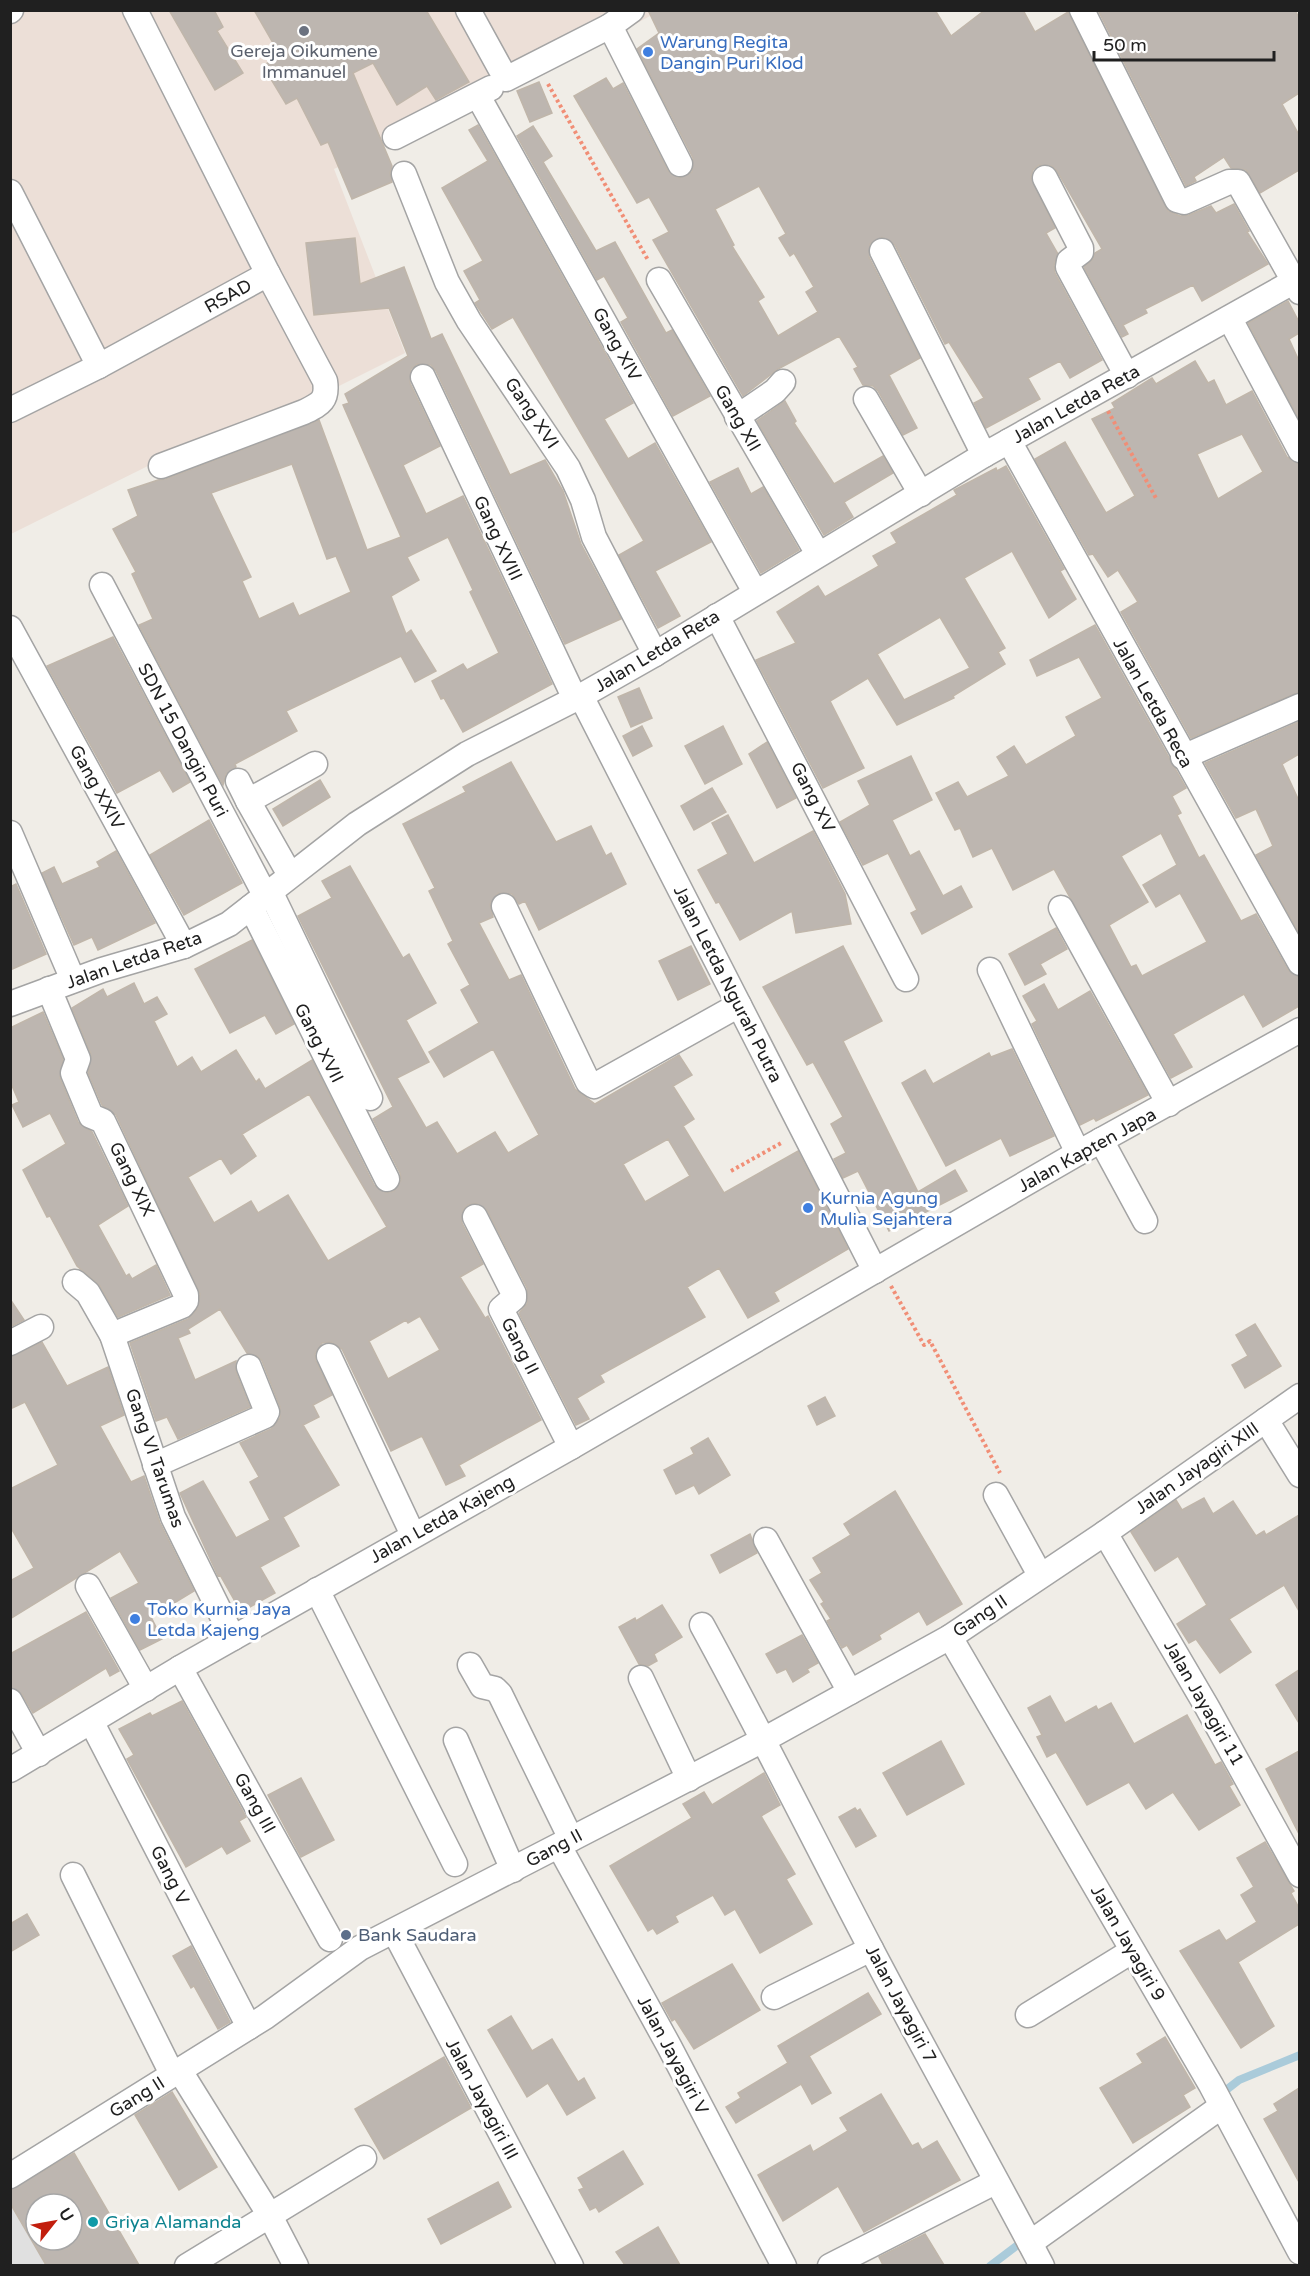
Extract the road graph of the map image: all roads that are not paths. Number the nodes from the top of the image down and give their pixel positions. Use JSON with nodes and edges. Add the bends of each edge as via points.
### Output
{"nodes":[{"id":1,"x":135,"y":10,"type":"edge"},
{"id":2,"x":468,"y":10,"type":"edge"},
{"id":3,"x":632,"y":10,"type":"edge"},
{"id":4,"x":1082,"y":10,"type":"edge"},
{"id":5,"x":610,"y":26,"type":"junction"},
{"id":6,"x":506,"y":79,"type":"junction"},
{"id":7,"x":478,"y":96,"type":"junction"},
{"id":8,"x":395,"y":137,"type":"dead end"},
{"id":9,"x":680,"y":164,"type":"dead end"},
{"id":10,"x":404,"y":174,"type":"dead end"},
{"id":11,"x":1045,"y":178,"type":"dead end"},
{"id":12,"x":10,"y":192,"type":"edge"},
{"id":13,"x":882,"y":251,"type":"dead end"},
{"id":14,"x":268,"y":274,"type":"junction"},
{"id":15,"x":659,"y":280,"type":"road end"},
{"id":16,"x":1298,"y":284,"type":"edge"},
{"id":17,"x":1230,"y":319,"type":"junction"},
{"id":18,"x":99,"y":366,"type":"junction"},
{"id":19,"x":423,"y":376,"type":"dead end"},
{"id":20,"x":1127,"y":376,"type":"junction"},
{"id":21,"x":783,"y":382,"type":"dead end"},
{"id":22,"x":866,"y":399,"type":"dead end"},
{"id":23,"x":10,"y":410,"type":"edge"},
{"id":24,"x":737,"y":417,"type":"junction"},
{"id":25,"x":1009,"y":441,"type":"junction"},
{"id":26,"x":1299,"y":450,"type":"edge"},
{"id":27,"x":984,"y":455,"type":"junction"},
{"id":28,"x":160,"y":466,"type":"dead end"},
{"id":29,"x":921,"y":494,"type":"junction"},
{"id":30,"x":818,"y":554,"type":"junction"},
{"id":31,"x":102,"y":585,"type":"dead end"},
{"id":32,"x":755,"y":592,"type":"junction"},
{"id":33,"x":717,"y":616,"type":"junction"},
{"id":34,"x":10,"y":628,"type":"edge"},
{"id":35,"x":655,"y":654,"type":"junction"},
{"id":36,"x":578,"y":698,"type":"junction"},
{"id":37,"x":1299,"y":706,"type":"edge"},
{"id":38,"x":1183,"y":757,"type":"junction"},
{"id":39,"x":315,"y":764,"type":"dead end"},
{"id":40,"x":10,"y":833,"type":"edge"},
{"id":41,"x":290,"y":875,"type":"junction"},
{"id":42,"x":262,"y":898,"type":"junction"},
{"id":43,"x":504,"y":906,"type":"dead end"},
{"id":44,"x":1061,"y":908,"type":"dead end"},
{"id":45,"x":184,"y":946,"type":"junction"},
{"id":46,"x":1299,"y":963,"type":"edge"},
{"id":47,"x":990,"y":970,"type":"dead end"},
{"id":48,"x":906,"y":979,"type":"dead end"},
{"id":49,"x":73,"y":980,"type":"junction"},
{"id":50,"x":49,"y":989,"type":"junction"},
{"id":51,"x":10,"y":1004,"type":"edge"},
{"id":52,"x":739,"y":1005,"type":"junction"},
{"id":53,"x":1299,"y":1030,"type":"edge"},
{"id":54,"x":370,"y":1098,"type":"dead end"},
{"id":55,"x":1169,"y":1104,"type":"junction"},
{"id":56,"x":1101,"y":1140,"type":"junction"},
{"id":57,"x":1078,"y":1153,"type":"junction"},
{"id":58,"x":387,"y":1179,"type":"dead end"},
{"id":59,"x":475,"y":1217,"type":"dead end"},
{"id":60,"x":1145,"y":1221,"type":"dead end"},
{"id":61,"x":878,"y":1269,"type":"junction"},
{"id":62,"x":75,"y":1282,"type":"dead end"},
{"id":63,"x":41,"y":1327,"type":"dead end"},
{"id":64,"x":112,"y":1335,"type":"junction"},
{"id":65,"x":10,"y":1342,"type":"edge"},
{"id":66,"x":329,"y":1356,"type":"dead end"},
{"id":67,"x":249,"y":1366,"type":"dead end"},
{"id":68,"x":1299,"y":1396,"type":"edge"},
{"id":69,"x":1266,"y":1419,"type":"junction"},
{"id":70,"x":571,"y":1447,"type":"junction"},
{"id":71,"x":155,"y":1465,"type":"junction"},
{"id":72,"x":1299,"y":1475,"type":"edge"},
{"id":73,"x":996,"y":1495,"type":"road end"},
{"id":74,"x":1105,"y":1533,"type":"junction"},
{"id":75,"x":413,"y":1535,"type":"junction"},
{"id":76,"x":766,"y":1540,"type":"dead end"},
{"id":77,"x":1040,"y":1575,"type":"junction"},
{"id":78,"x":88,"y":1586,"type":"dead end"},
{"id":79,"x":317,"y":1590,"type":"junction"},
{"id":80,"x":702,"y":1625,"type":"dead end"},
{"id":81,"x":950,"y":1637,"type":"junction"},
{"id":82,"x":233,"y":1638,"type":"junction"},
{"id":83,"x":470,"y":1665,"type":"dead end"},
{"id":84,"x":180,"y":1668,"type":"junction"},
{"id":85,"x":641,"y":1678,"type":"dead end"},
{"id":86,"x":146,"y":1689,"type":"junction"},
{"id":87,"x":850,"y":1692,"type":"junction"},
{"id":88,"x":10,"y":1701,"type":"edge"},
{"id":89,"x":92,"y":1723,"type":"junction"},
{"id":90,"x":765,"y":1739,"type":"junction"},
{"id":91,"x":456,"y":1740,"type":"dead end"},
{"id":92,"x":39,"y":1754,"type":"junction"},
{"id":93,"x":10,"y":1770,"type":"edge"},
{"id":94,"x":689,"y":1779,"type":"junction"},
{"id":95,"x":565,"y":1842,"type":"junction"},
{"id":96,"x":455,"y":1864,"type":"dead end"},
{"id":97,"x":513,"y":1870,"type":"junction"},
{"id":98,"x":73,"y":1875,"type":"dead end"},
{"id":99,"x":1299,"y":1875,"type":"edge"},
{"id":100,"x":394,"y":1931,"type":"junction"},
{"id":101,"x":330,"y":1939,"type":"dead end"},
{"id":102,"x":871,"y":1949,"type":"junction"},
{"id":103,"x":1132,"y":1951,"type":"junction"},
{"id":104,"x":774,"y":1997,"type":"dead end"},
{"id":105,"x":1028,"y":2015,"type":"dead end"},
{"id":106,"x":249,"y":2026,"type":"junction"},
{"id":107,"x":176,"y":2073,"type":"junction"},
{"id":108,"x":1218,"y":2098,"type":"junction"},
{"id":109,"x":364,"y":2158,"type":"dead end"},
{"id":110,"x":10,"y":2176,"type":"edge"},
{"id":111,"x":995,"y":2182,"type":"junction"},
{"id":112,"x":269,"y":2214,"type":"junction"},
{"id":113,"x":1029,"y":2241,"type":"junction"},
{"id":114,"x":1299,"y":2252,"type":"edge"},
{"id":115,"x":187,"y":2265,"type":"edge"},
{"id":116,"x":296,"y":2265,"type":"edge"},
{"id":117,"x":571,"y":2265,"type":"edge"},
{"id":118,"x":784,"y":2265,"type":"edge"},
{"id":119,"x":830,"y":2265,"type":"edge"},
{"id":120,"x":1042,"y":2265,"type":"edge"}],
"edges":[{"from":1,"to":14,"type":"street","name":"RSAD"},
{"from":2,"to":6,"type":"street"},
{"from":3,"to":5,"type":"street"},
{"from":4,"to":16,"type":"street","via":[[1177,200],[1184,202],[1235,181],[1241,184]]},
{"from":5,"to":6,"type":"street"},
{"from":5,"to":9,"type":"street"},
{"from":6,"to":7,"type":"street"},
{"from":7,"to":8,"type":"street"},
{"from":7,"to":32,"type":"street","name":"Gang XIV"},
{"from":10,"to":35,"type":"street","name":"Gang XVI","via":[[447,282],[568,468],[606,563]]},
{"from":11,"to":20,"type":"street","via":[[1081,248],[1068,267]]},
{"from":12,"to":18,"type":"street"},
{"from":13,"to":27,"type":"street"},
{"from":14,"to":18,"type":"street","name":"RSAD"},
{"from":14,"to":28,"type":"street","via":[[325,381],[323,402]]},
{"from":15,"to":24,"type":"street","name":"Gang XII"},
{"from":16,"to":17,"type":"street","name":"Jalan Letda Reta"},
{"from":17,"to":20,"type":"street","name":"Jalan Letda Reta"},
{"from":17,"to":26,"type":"street"},
{"from":18,"to":23,"type":"street","name":"RSAD"},
{"from":19,"to":36,"type":"street","name":"Gang XVIII"},
{"from":20,"to":25,"type":"street","name":"Jalan Letda Reta"},
{"from":21,"to":24,"type":"street"},
{"from":22,"to":29,"type":"street"},
{"from":24,"to":30,"type":"street","name":"Gang XII"},
{"from":25,"to":27,"type":"street","name":"Jalan Letda Reta"},
{"from":25,"to":38,"type":"street","name":"Jalan Letda Reca"},
{"from":27,"to":29,"type":"street","name":"Jalan Letda Reta"},
{"from":29,"to":30,"type":"street","name":"Jalan Letda Reta"},
{"from":30,"to":32,"type":"street","name":"Jalan Letda Reta"},
{"from":31,"to":42,"type":"street","name":"SDN 15 Dangin Puri"},
{"from":32,"to":33,"type":"street","name":"Jalan Letda Reta"},
{"from":33,"to":35,"type":"street","name":"Jalan Letda Reta"},
{"from":33,"to":48,"type":"street","name":"Gang XV"},
{"from":34,"to":45,"type":"street","name":"Gang XXIV"},
{"from":35,"to":36,"type":"street","name":"Jalan Letda Reta"},
{"from":36,"to":41,"type":"street","name":"Jalan Letda Reta","via":[[447,766],[357,824]]},
{"from":36,"to":52,"type":"street","name":"Jalan Letda Ngurah Putra"},
{"from":37,"to":38,"type":"street"},
{"from":38,"to":46,"type":"street","name":"Jalan Letda Reca"},
{"from":39,"to":41,"type":"street","via":[[243,791]]},
{"from":40,"to":49,"type":"street"},
{"from":41,"to":42,"type":"street","name":"Jalan Letda Reta"},
{"from":42,"to":45,"type":"street","name":"Jalan Letda Reta","via":[[229,924]]},
{"from":42,"to":54,"type":"street"},
{"from":42,"to":58,"type":"street","name":"Gang XVII"},
{"from":43,"to":52,"type":"street","via":[[588,1082],[594,1086]]},
{"from":44,"to":55,"type":"street"},
{"from":45,"to":49,"type":"street","name":"Jalan Letda Reta"},
{"from":47,"to":57,"type":"street"},
{"from":49,"to":50,"type":"street","name":"Jalan Letda Reta"},
{"from":50,"to":51,"type":"street","name":"Jalan Letda Reta"},
{"from":50,"to":64,"type":"street","name":"Gang XIX","via":[[78,1059],[73,1073],[91,1116],[103,1121],[186,1294],[182,1306]]},
{"from":52,"to":61,"type":"street","name":"Jalan Letda Ngurah Putra"},
{"from":53,"to":55,"type":"street","name":"Jalan Kapten Japa"},
{"from":55,"to":56,"type":"street","name":"Jalan Kapten Japa"},
{"from":56,"to":57,"type":"street","name":"Jalan Kapten Japa"},
{"from":56,"to":60,"type":"street"},
{"from":57,"to":61,"type":"street","name":"Jalan Kapten Japa"},
{"from":59,"to":70,"type":"street","name":"Gang II","via":[[514,1294],[501,1309]]},
{"from":61,"to":70,"type":"street","name":"Jalan Letda Kajeng"},
{"from":62,"to":64,"type":"street","name":"Gang VI Tarumas","via":[[88,1293]]},
{"from":63,"to":65,"type":"street"},
{"from":64,"to":71,"type":"street","name":"Gang VI Tarumas"},
{"from":66,"to":75,"type":"street"},
{"from":67,"to":71,"type":"street","via":[[267,1412],[265,1416]]},
{"from":68,"to":69,"type":"street"},
{"from":69,"to":72,"type":"street","name":"Jalan Jayagiri XIII"},
{"from":69,"to":74,"type":"street","name":"Jalan Jayagiri XIII"},
{"from":70,"to":75,"type":"street","name":"Jalan Letda Kajeng"},
{"from":71,"to":82,"type":"street","name":"Gang VI Tarumas","via":[[173,1518]]},
{"from":73,"to":77,"type":"street"},
{"from":74,"to":77,"type":"street","name":"Gang II"},
{"from":74,"to":99,"type":"street","name":"Jalan Jayagiri 11"},
{"from":75,"to":79,"type":"street","name":"Jalan Letda Kajeng"},
{"from":76,"to":87,"type":"street"},
{"from":77,"to":81,"type":"street","name":"Gang II"},
{"from":78,"to":86,"type":"street"},
{"from":79,"to":82,"type":"street","name":"Jalan Letda Kajeng"},
{"from":79,"to":96,"type":"street"},
{"from":80,"to":90,"type":"street","name":"Jalan Jayagiri 7"},
{"from":81,"to":87,"type":"street","name":"Gang II"},
{"from":81,"to":103,"type":"street","name":"Jalan Jayagiri 9"},
{"from":82,"to":84,"type":"street","name":"Jalan Letda Kajeng"},
{"from":83,"to":95,"type":"street","name":"Jalan Jayagiri V","via":[[482,1686],[500,1694]]},
{"from":84,"to":86,"type":"street","name":"Jalan Letda Kajeng"},
{"from":84,"to":101,"type":"street","name":"Gang III"},
{"from":85,"to":94,"type":"street"},
{"from":86,"to":89,"type":"street","name":"Jalan Letda Kajeng"},
{"from":87,"to":90,"type":"street","name":"Gang II"},
{"from":88,"to":92,"type":"street"},
{"from":89,"to":92,"type":"street","name":"Jalan Letda Kajeng"},
{"from":89,"to":106,"type":"street","name":"Gang V"},
{"from":90,"to":94,"type":"street","name":"Gang II"},
{"from":90,"to":102,"type":"street","name":"Jalan Jayagiri 7"},
{"from":91,"to":97,"type":"street"},
{"from":92,"to":93,"type":"street","name":"Jalan Letda Kajeng"},
{"from":94,"to":95,"type":"street","name":"Gang II"},
{"from":95,"to":97,"type":"street","name":"Gang II"},
{"from":95,"to":118,"type":"street","name":"Jalan Jayagiri V"},
{"from":97,"to":100,"type":"street","name":"Gang II"},
{"from":98,"to":107,"type":"street"},
{"from":100,"to":106,"type":"street","name":"Gang II","via":[[360,1948]]},
{"from":100,"to":117,"type":"street","name":"Jalan Jayagiri III"},
{"from":102,"to":104,"type":"street"},
{"from":102,"to":111,"type":"street","name":"Jalan Jayagiri 7"},
{"from":103,"to":105,"type":"street"},
{"from":103,"to":108,"type":"street","name":"Jalan Jayagiri 9"},
{"from":106,"to":107,"type":"street","name":"Gang II"},
{"from":107,"to":110,"type":"street","name":"Gang II"},
{"from":107,"to":112,"type":"street"},
{"from":108,"to":113,"type":"street"},
{"from":108,"to":114,"type":"street","name":"Jalan Jayagiri 9"},
{"from":109,"to":112,"type":"street"},
{"from":111,"to":113,"type":"street","name":"Jalan Jayagiri 7"},
{"from":111,"to":119,"type":"street"},
{"from":112,"to":115,"type":"street"},
{"from":112,"to":116,"type":"street"},
{"from":113,"to":120,"type":"street","name":"Jalan Jayagiri 7"}]}
